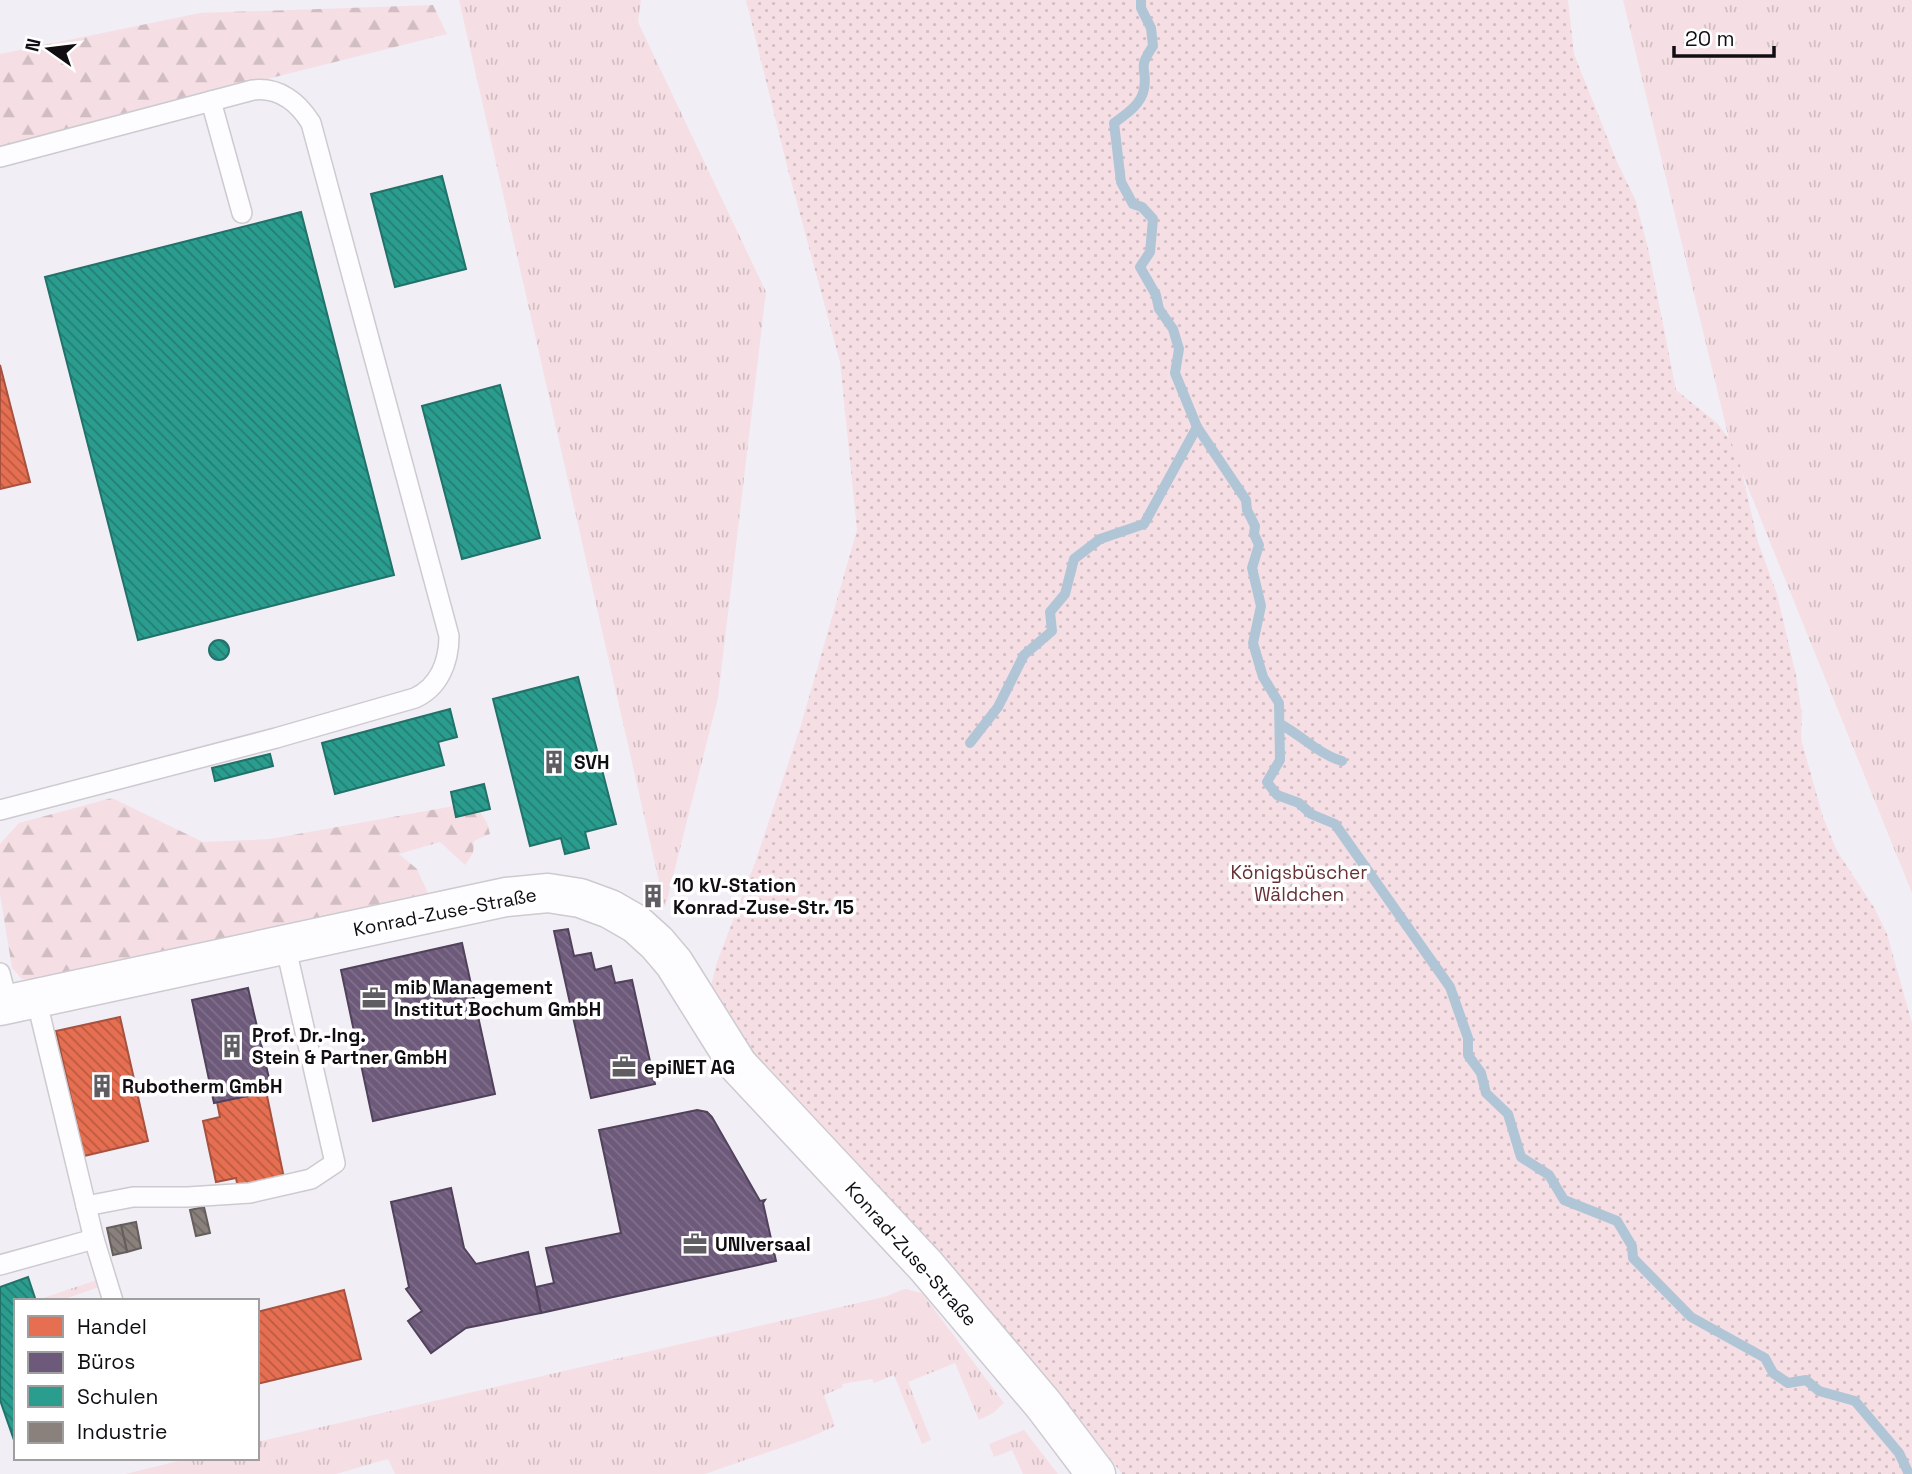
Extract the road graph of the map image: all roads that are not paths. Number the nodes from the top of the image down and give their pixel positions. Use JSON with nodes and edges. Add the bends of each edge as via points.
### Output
{"nodes":[{"id":1,"x":211,"y":101,"type":"junction"},
{"id":2,"x":0,"y":157,"type":"edge"},
{"id":3,"x":242,"y":213,"type":"dead end"},
{"id":4,"x":0,"y":810,"type":"edge"},
{"id":5,"x":285,"y":944,"type":"junction"},
{"id":6,"x":11,"y":995,"type":"edge"},
{"id":7,"x":86,"y":1206,"type":"junction"},
{"id":8,"x":94,"y":1239,"type":"junction"},
{"id":9,"x":0,"y":1265,"type":"edge"},
{"id":10,"x":112,"y":1299,"type":"edge"},
{"id":11,"x":1096,"y":1474,"type":"edge"}],
"edges":[{"from":1,"to":2,"type":"lane"},
{"from":1,"to":3,"type":"lane"},
{"from":1,"to":4,"type":"lane","via":[[269,90],[289,98],[311,123],[449,636],[446,662],[425,693],[415,698]]},
{"from":5,"to":6,"type":"street","name":"Konrad-Zuse-Straße"},
{"from":5,"to":7,"type":"lane","via":[[335,1163],[311,1179],[250,1193],[133,1197]]},
{"from":5,"to":11,"type":"street","name":"Konrad-Zuse-Straße","via":[[506,897],[548,893],[610,909],[636,924],[674,963],[738,1065],[926,1266]]},
{"from":6,"to":7,"type":"lane"},
{"from":7,"to":8,"type":"lane"},
{"from":8,"to":9,"type":"lane"},
{"from":8,"to":10,"type":"lane"}]}
